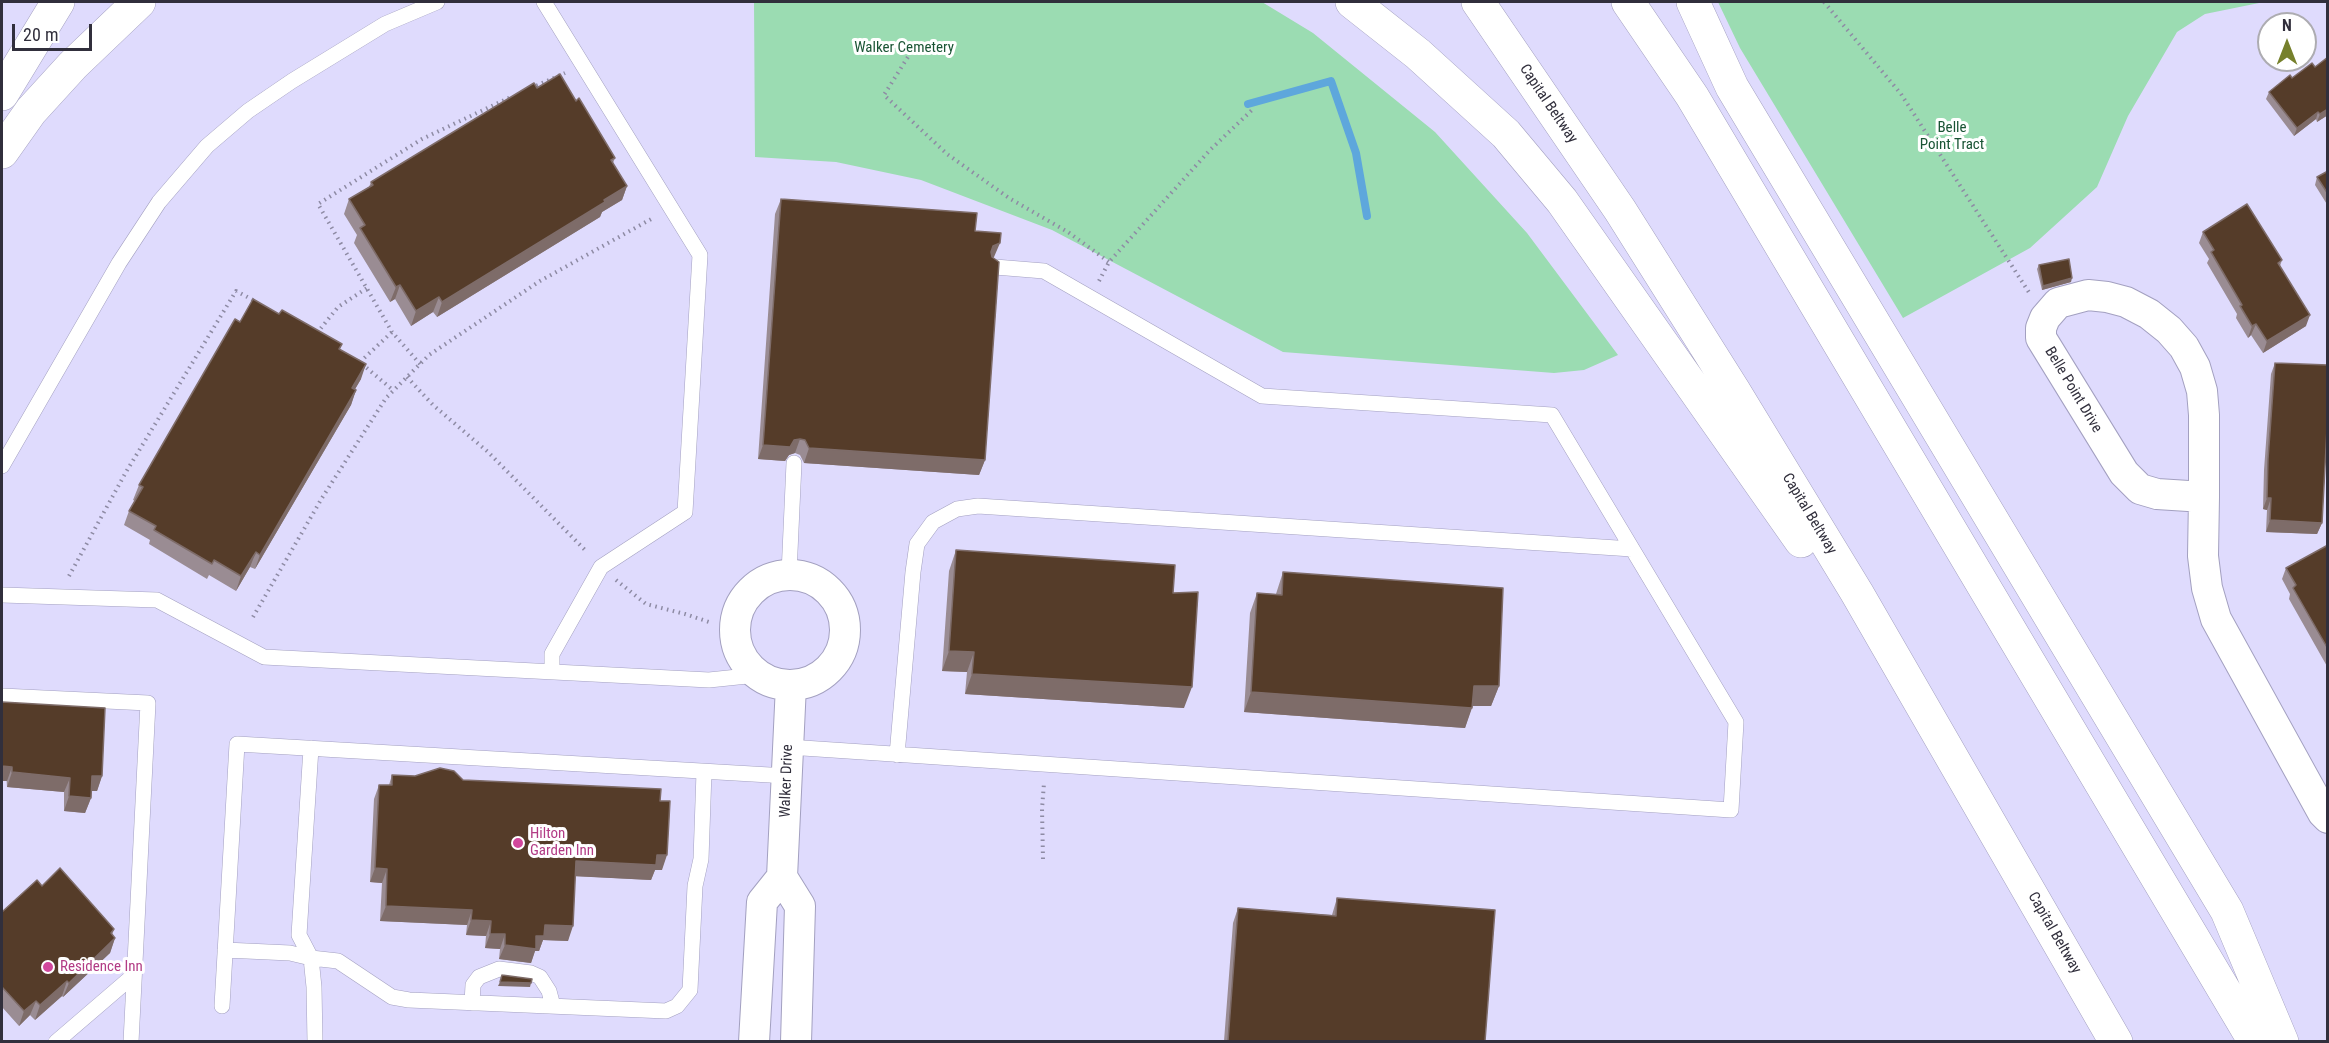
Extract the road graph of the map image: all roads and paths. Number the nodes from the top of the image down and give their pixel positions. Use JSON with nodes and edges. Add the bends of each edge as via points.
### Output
{"nodes":[{"id":1,"x":58,"y":2,"type":"edge"},
{"id":2,"x":140,"y":2,"type":"edge"},
{"id":3,"x":437,"y":2,"type":"edge"},
{"id":4,"x":544,"y":2,"type":"edge"},
{"id":5,"x":1352,"y":2,"type":"edge"},
{"id":6,"x":1478,"y":2,"type":"edge"},
{"id":7,"x":1628,"y":2,"type":"edge"},
{"id":8,"x":1693,"y":2,"type":"edge"},
{"id":9,"x":1824,"y":2,"type":"edge"},
{"id":10,"x":910,"y":52,"type":"dead end"},
{"id":11,"x":569,"y":72,"type":"dead end"},
{"id":12,"x":527,"y":90,"type":"edge"},
{"id":13,"x":2,"y":94,"type":"edge"},
{"id":14,"x":516,"y":95,"type":"edge"},
{"id":15,"x":1252,"y":110,"type":"dead end"},
{"id":16,"x":2,"y":152,"type":"edge"},
{"id":17,"x":658,"y":215,"type":"dead end"},
{"id":18,"x":995,"y":267,"type":"edge"},
{"id":19,"x":367,"y":288,"type":"junction"},
{"id":20,"x":255,"y":302,"type":"edge"},
{"id":21,"x":2045,"y":318,"type":"junction"},
{"id":22,"x":392,"y":332,"type":"junction"},
{"id":23,"x":324,"y":341,"type":"edge"},
{"id":24,"x":351,"y":357,"type":"edge"},
{"id":25,"x":360,"y":362,"type":"junction"},
{"id":26,"x":420,"y":364,"type":"junction"},
{"id":27,"x":407,"y":377,"type":"junction"},
{"id":28,"x":394,"y":391,"type":"junction"},
{"id":29,"x":794,"y":464,"type":"edge"},
{"id":30,"x":2,"y":466,"type":"edge"},
{"id":31,"x":2204,"y":497,"type":"junction"},
{"id":32,"x":1632,"y":549,"type":"junction"},
{"id":33,"x":601,"y":567,"type":"junction"},
{"id":34,"x":789,"y":574,"type":"junction"},
{"id":35,"x":2,"y":595,"type":"edge"},
{"id":36,"x":68,"y":597,"type":"junction"},
{"id":37,"x":253,"y":617,"type":"dead end"},
{"id":38,"x":712,"y":623,"type":"dead end"},
{"id":39,"x":552,"y":672,"type":"junction"},
{"id":40,"x":757,"y":675,"type":"junction"},
{"id":41,"x":791,"y":685,"type":"junction"},
{"id":42,"x":2,"y":696,"type":"edge"},
{"id":43,"x":788,"y":747,"type":"junction"},
{"id":44,"x":311,"y":748,"type":"junction"},
{"id":45,"x":897,"y":755,"type":"junction"},
{"id":46,"x":1045,"y":765,"type":"junction"},
{"id":47,"x":704,"y":772,"type":"junction"},
{"id":48,"x":787,"y":777,"type":"junction"},
{"id":49,"x":2328,"y":818,"type":"edge"},
{"id":50,"x":2004,"y":845,"type":"junction"},
{"id":51,"x":1043,"y":859,"type":"dead end"},
{"id":52,"x":782,"y":877,"type":"junction"},
{"id":53,"x":225,"y":950,"type":"junction"},
{"id":54,"x":311,"y":958,"type":"junction"},
{"id":55,"x":134,"y":975,"type":"junction"},
{"id":56,"x":472,"y":1003,"type":"junction"},
{"id":57,"x":222,"y":1006,"type":"dead end"},
{"id":58,"x":553,"y":1006,"type":"junction"},
{"id":59,"x":56,"y":1041,"type":"edge"},
{"id":60,"x":131,"y":1041,"type":"edge"},
{"id":61,"x":315,"y":1041,"type":"edge"},
{"id":62,"x":754,"y":1041,"type":"edge"},
{"id":63,"x":796,"y":1041,"type":"edge"},
{"id":64,"x":2116,"y":1041,"type":"edge"},
{"id":65,"x":2255,"y":1041,"type":"edge"},
{"id":66,"x":2283,"y":1041,"type":"edge"}],
"edges":[{"from":1,"to":13,"type":"main road"},
{"from":2,"to":16,"type":"main road","via":[[73,65],[31,111]]},
{"from":3,"to":30,"type":"lane","via":[[385,24],[292,81],[207,146],[159,202],[119,263]]},
{"from":4,"to":33,"type":"lane","via":[[700,255],[685,512]]},
{"from":5,"to":50,"type":"main road","via":[[1418,54],[1506,134],[1562,201],[1844,602]]},
{"from":6,"to":50,"type":"main road","name":"Capital Beltway","via":[[1620,210],[1728,381]]},
{"from":7,"to":65,"type":"main road","via":[[1692,96]]},
{"from":8,"to":66,"type":"main road","via":[[1732,87],[2227,911]]},
{"from":9,"to":21,"type":"path","via":[[1901,94]]},
{"from":10,"to":15,"type":"path","via":[[884,95],[947,154],[1109,262],[1210,150]]},
{"from":11,"to":12,"type":"path"},
{"from":14,"to":19,"type":"path","via":[[422,139],[318,204]]},
{"from":17,"to":26,"type":"path","via":[[540,281]]},
{"from":18,"to":32,"type":"lane","via":[[1044,271],[1262,396],[1552,416]]},
{"from":19,"to":22,"type":"path"},
{"from":19,"to":23,"type":"path","via":[[338,307],[315,336]]},
{"from":20,"to":36,"type":"path","via":[[236,291],[126,472],[69,575]]},
{"from":21,"to":31,"type":"street","name":"Belle Point Drive","via":[[2041,338],[2124,473],[2140,489],[2149,492]]},
{"from":21,"to":31,"type":"street","via":[[2058,303],[2088,295],[2126,302],[2169,330],[2184,347],[2202,391]]},
{"from":22,"to":25,"type":"path"},
{"from":22,"to":26,"type":"path"},
{"from":24,"to":25,"type":"path"},
{"from":25,"to":28,"type":"path"},
{"from":26,"to":27,"type":"path"},
{"from":27,"to":28,"type":"path"},
{"from":27,"to":33,"type":"path","via":[[488,452]]},
{"from":28,"to":37,"type":"path","via":[[322,498]]},
{"from":29,"to":34,"type":"lane"},
{"from":31,"to":49,"type":"street","via":[[2203,555],[2216,619]]},
{"from":32,"to":45,"type":"lane","via":[[978,506],[957,509],[933,522],[917,544]]},
{"from":32,"to":46,"type":"lane","via":[[1736,722],[1731,810]]},
{"from":33,"to":38,"type":"path","via":[[646,604]]},
{"from":33,"to":39,"type":"lane","via":[[552,654]]},
{"from":34,"to":40,"type":"street","via":[[756,586],[744,597],[737,612],[734,632],[739,652]]},
{"from":34,"to":41,"type":"street","via":[[815,580],[829,590],[845,616],[846,634],[843,649],[827,672],[815,680]]},
{"from":35,"to":36,"type":"lane"},
{"from":36,"to":39,"type":"lane","via":[[157,600],[264,657]]},
{"from":39,"to":40,"type":"lane","via":[[709,680]]},
{"from":40,"to":41,"type":"street"},
{"from":41,"to":43,"type":"street","name":"Walker Drive"},
{"from":42,"to":55,"type":"lane","via":[[148,703]]},
{"from":43,"to":45,"type":"lane"},
{"from":43,"to":48,"type":"street","name":"Walker Drive"},
{"from":44,"to":47,"type":"lane"},
{"from":44,"to":53,"type":"lane","via":[[237,744]]},
{"from":44,"to":54,"type":"lane","via":[[299,935]]},
{"from":45,"to":46,"type":"lane"},
{"from":46,"to":51,"type":"path"},
{"from":47,"to":48,"type":"lane"},
{"from":47,"to":58,"type":"lane","via":[[690,990],[677,1006],[666,1011]]},
{"from":48,"to":52,"type":"street","name":"Walker Drive"},
{"from":50,"to":64,"type":"main road","name":"Capital Beltway"},
{"from":52,"to":62,"type":"street","via":[[762,902]]},
{"from":52,"to":63,"type":"street","via":[[800,906]]},
{"from":53,"to":54,"type":"lane","via":[[290,952]]},
{"from":53,"to":57,"type":"lane"},
{"from":54,"to":56,"type":"lane","via":[[338,961],[392,997]]},
{"from":54,"to":61,"type":"lane"},
{"from":55,"to":59,"type":"lane"},
{"from":55,"to":60,"type":"lane"},
{"from":56,"to":58,"type":"lane"},
{"from":56,"to":58,"type":"lane","via":[[473,985],[479,976],[499,969],[540,977]]}]}
